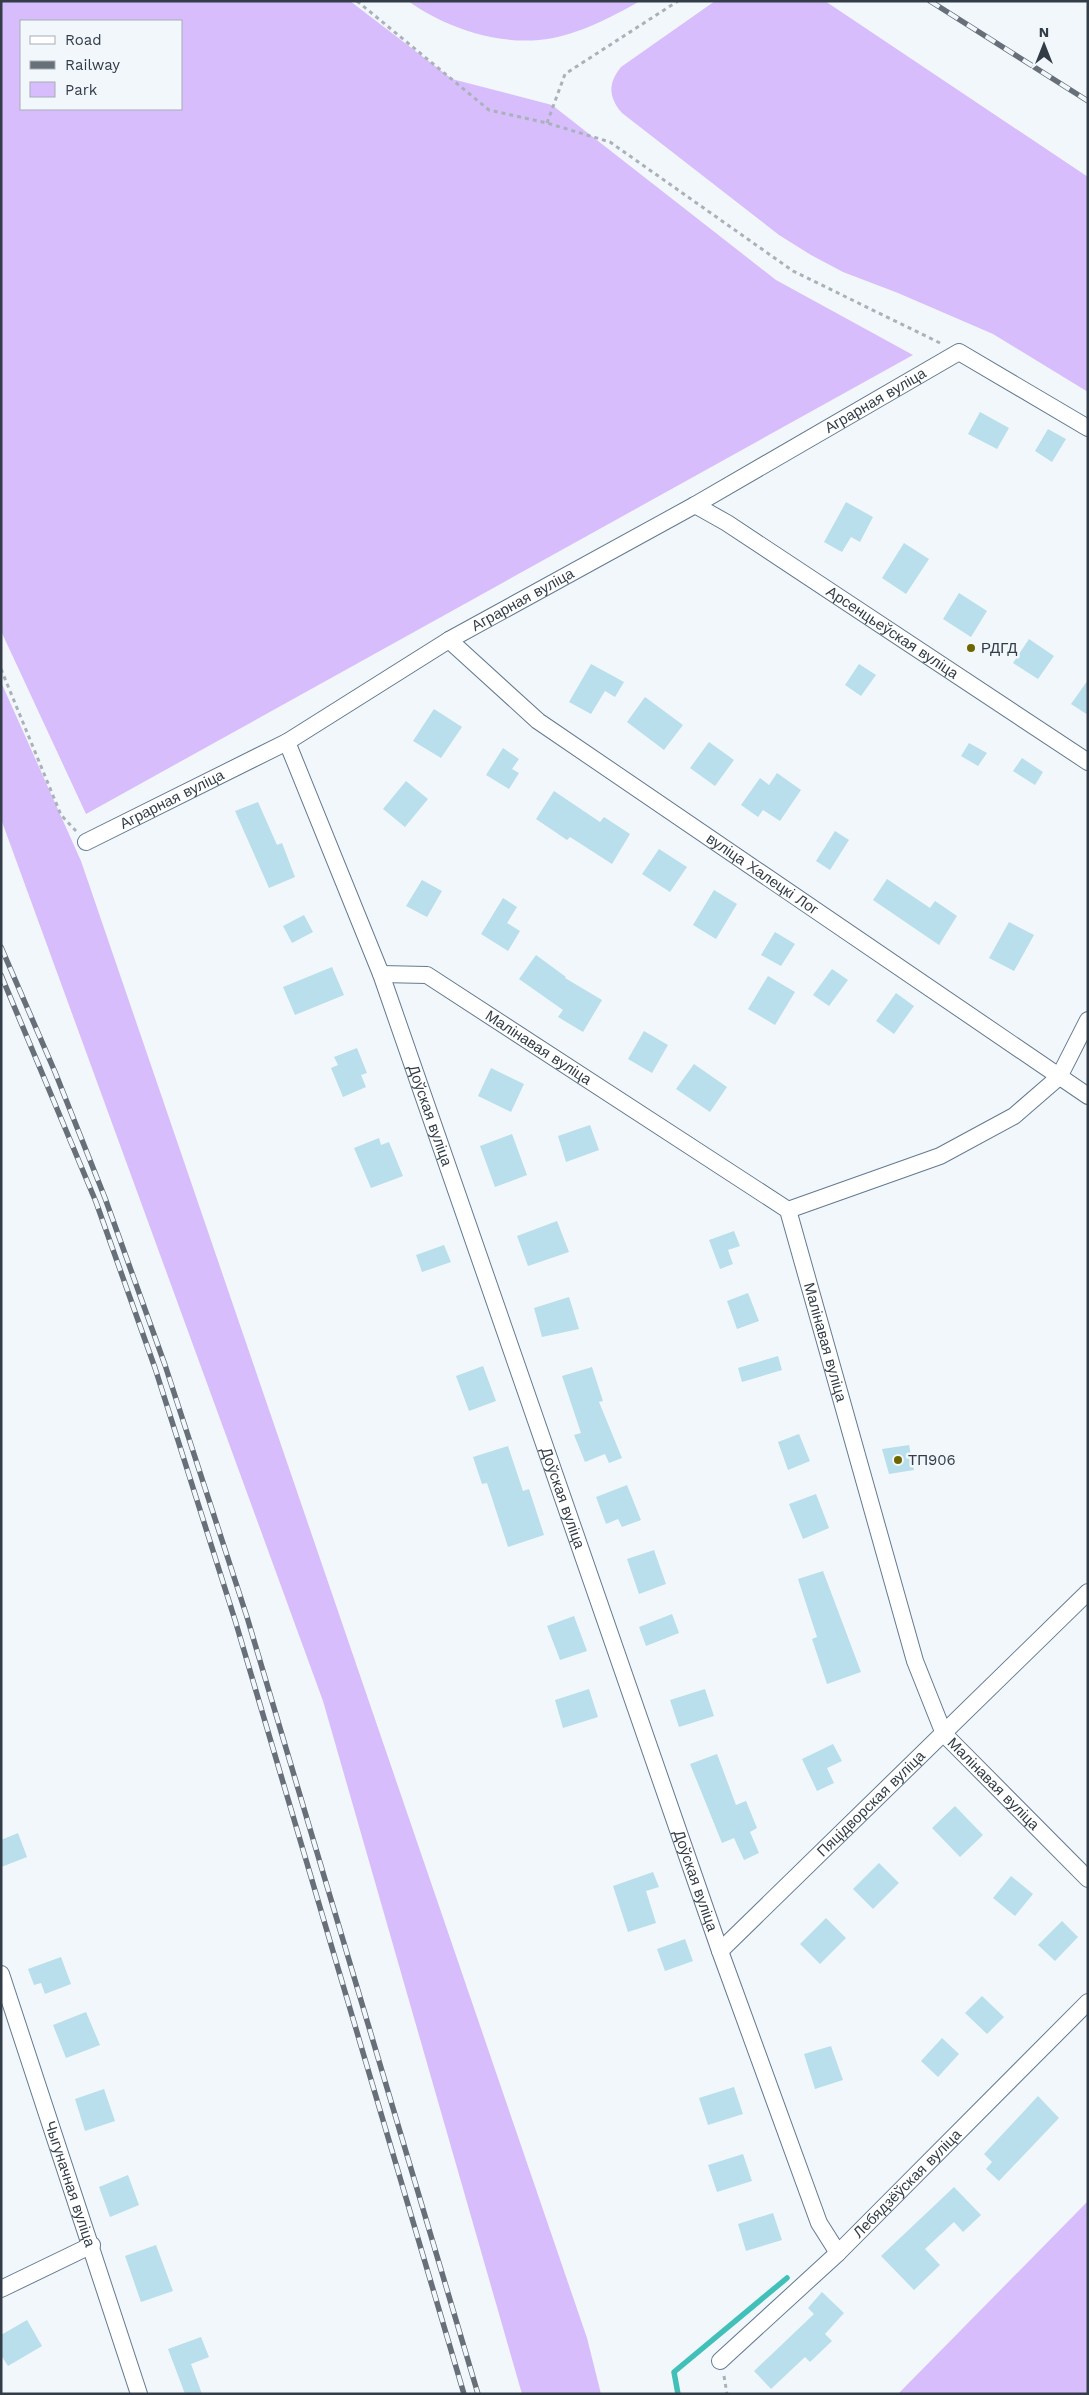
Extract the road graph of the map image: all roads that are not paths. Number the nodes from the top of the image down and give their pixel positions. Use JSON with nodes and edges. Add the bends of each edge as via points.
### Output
{"nodes":[{"id":1,"x":1088,"y":428,"type":"edge"},
{"id":2,"x":695,"y":505,"type":"junction"},
{"id":3,"x":449,"y":640,"type":"junction"},
{"id":4,"x":287,"y":742,"type":"junction"},
{"id":5,"x":1088,"y":762,"type":"edge"},
{"id":6,"x":86,"y":842,"type":"road end"},
{"id":7,"x":381,"y":974,"type":"junction"},
{"id":8,"x":1088,"y":1020,"type":"edge"},
{"id":9,"x":1059,"y":1077,"type":"junction"},
{"id":10,"x":1088,"y":1096,"type":"edge"},
{"id":11,"x":788,"y":1210,"type":"junction"},
{"id":12,"x":1088,"y":1592,"type":"edge"},
{"id":13,"x":944,"y":1734,"type":"junction"},
{"id":14,"x":1088,"y":1879,"type":"edge"},
{"id":15,"x":720,"y":1951,"type":"junction"},
{"id":16,"x":1,"y":1974,"type":"edge"},
{"id":17,"x":1088,"y":2002,"type":"edge"},
{"id":18,"x":92,"y":2245,"type":"junction"},
{"id":19,"x":838,"y":2253,"type":"junction"},
{"id":20,"x":1,"y":2289,"type":"edge"},
{"id":21,"x":720,"y":2361,"type":"dead end"},
{"id":22,"x":139,"y":2394,"type":"edge"}],
"edges":[{"from":1,"to":2,"type":"street","name":"Аграрная вуліца","via":[[959,352]]},
{"from":2,"to":3,"type":"street","name":"Аграрная вуліца"},
{"from":2,"to":5,"type":"street","name":"Арсенцьеўская вуліца","via":[[735,528]]},
{"from":3,"to":4,"type":"street","name":"Аграрная вуліца"},
{"from":3,"to":9,"type":"street","name":"вуліца Халецкі Лог","via":[[538,722]]},
{"from":4,"to":6,"type":"street","name":"Аграрная вуліца"},
{"from":4,"to":7,"type":"street","name":"Доўская вуліца"},
{"from":7,"to":11,"type":"street","name":"Малінавая вуліца","via":[[427,974]]},
{"from":7,"to":15,"type":"street","name":"Доўская вуліца"},
{"from":8,"to":9,"type":"street"},
{"from":9,"to":10,"type":"street","name":"вуліца Халецкі Лог"},
{"from":9,"to":11,"type":"street","via":[[1014,1116],[940,1156]]},
{"from":11,"to":13,"type":"street","name":"Малінавая вуліца","via":[[914,1661]]},
{"from":12,"to":13,"type":"street","name":"Пяцідворская вуліца"},
{"from":13,"to":14,"type":"street","name":"Малінавая вуліца"},
{"from":13,"to":15,"type":"street","name":"Пяцідворская вуліца"},
{"from":15,"to":19,"type":"street","name":"Доўская вуліца","via":[[819,2223]]},
{"from":16,"to":18,"type":"street","name":"Чыгуначная вуліца"},
{"from":17,"to":19,"type":"street","name":"Лебядзёўская вуліца"},
{"from":18,"to":20,"type":"street"},
{"from":18,"to":22,"type":"street","name":"Чыгуначная вуліца"},
{"from":19,"to":21,"type":"street","name":"Лебядзёўская вуліца"}]}
